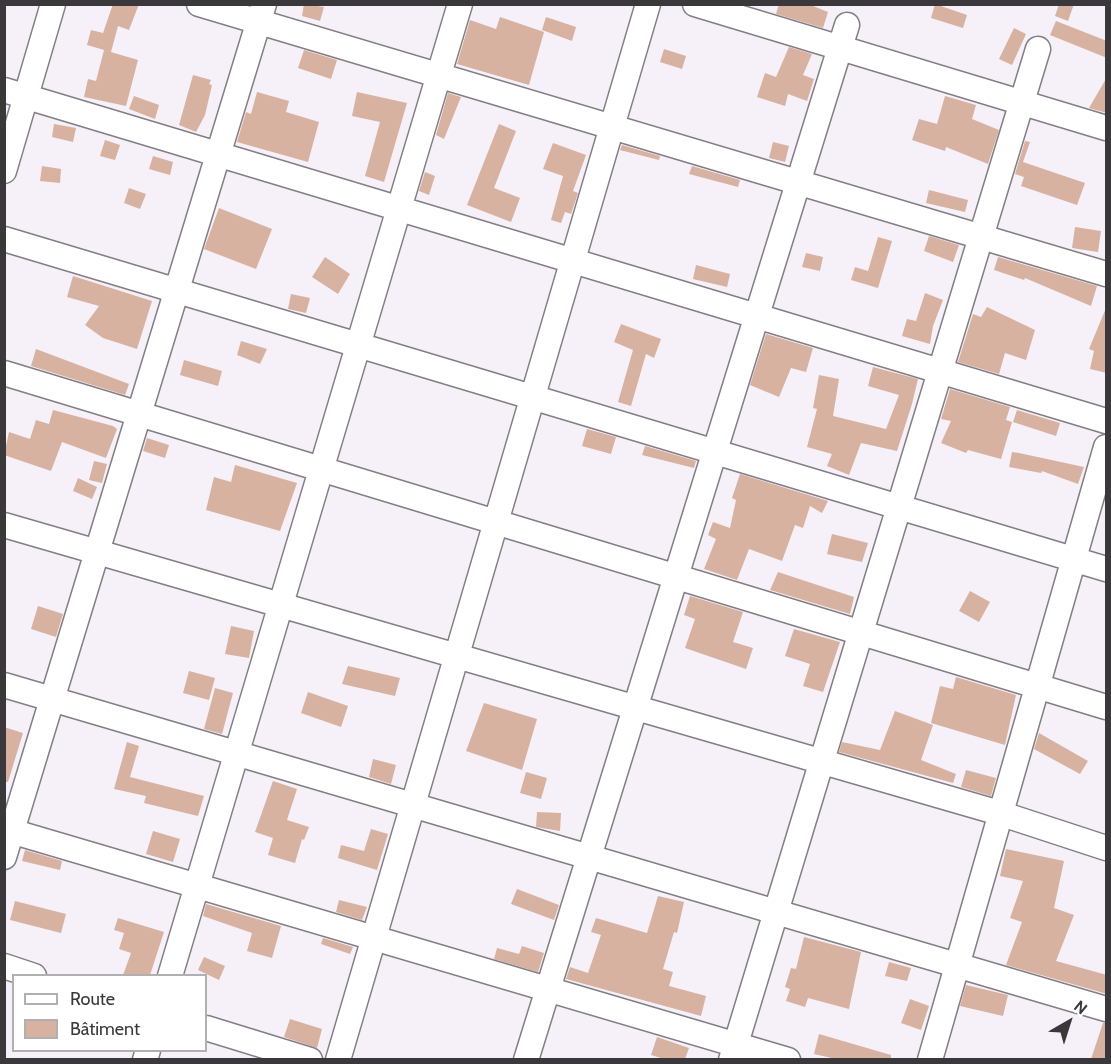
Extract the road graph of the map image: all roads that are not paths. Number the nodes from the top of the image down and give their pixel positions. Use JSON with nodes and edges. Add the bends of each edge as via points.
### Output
{"nodes":[{"id":1,"x":53,"y":4,"type":"edge"},
{"id":2,"x":199,"y":4,"type":"edge"},
{"id":3,"x":460,"y":4,"type":"edge"},
{"id":4,"x":648,"y":4,"type":"edge"},
{"id":5,"x":695,"y":4,"type":"edge"},
{"id":6,"x":261,"y":13,"type":"edge"},
{"id":7,"x":847,"y":25,"type":"dead end"},
{"id":8,"x":839,"y":48,"type":"junction"},
{"id":9,"x":1038,"y":49,"type":"dead end"},
{"id":10,"x":439,"y":76,"type":"junction"},
{"id":11,"x":15,"y":93,"type":"edge"},
{"id":12,"x":1022,"y":103,"type":"junction"},
{"id":13,"x":612,"y":127,"type":"junction"},
{"id":14,"x":1107,"y":128,"type":"edge"},
{"id":15,"x":218,"y":154,"type":"junction"},
{"id":16,"x":4,"y":171,"type":"edge"},
{"id":17,"x":798,"y":182,"type":"junction"},
{"id":18,"x":399,"y":208,"type":"junction"},
{"id":19,"x":981,"y":237,"type":"junction"},
{"id":20,"x":4,"y":239,"type":"edge"},
{"id":21,"x":573,"y":261,"type":"junction"},
{"id":22,"x":1107,"y":274,"type":"edge"},
{"id":23,"x":177,"y":291,"type":"junction"},
{"id":24,"x":756,"y":316,"type":"junction"},
{"id":25,"x":358,"y":345,"type":"junction"},
{"id":26,"x":940,"y":371,"type":"junction"},
{"id":27,"x":4,"y":373,"type":"edge"},
{"id":28,"x":533,"y":398,"type":"junction"},
{"id":29,"x":139,"y":414,"type":"junction"},
{"id":30,"x":1107,"y":421,"type":"edge"},
{"id":31,"x":1107,"y":447,"type":"edge"},
{"id":32,"x":714,"y":452,"type":"junction"},
{"id":33,"x":322,"y":469,"type":"junction"},
{"id":34,"x":899,"y":507,"type":"junction"},
{"id":35,"x":496,"y":522,"type":"junction"},
{"id":36,"x":4,"y":525,"type":"edge"},
{"id":37,"x":97,"y":552,"type":"junction"},
{"id":38,"x":1074,"y":559,"type":"junction"},
{"id":39,"x":1107,"y":569,"type":"edge"},
{"id":40,"x":676,"y":576,"type":"junction"},
{"id":41,"x":281,"y":606,"type":"junction"},
{"id":42,"x":861,"y":633,"type":"junction"},
{"id":43,"x":456,"y":657,"type":"junction"},
{"id":44,"x":4,"y":685,"type":"edge"},
{"id":45,"x":1037,"y":686,"type":"junction"},
{"id":46,"x":52,"y":699,"type":"junction"},
{"id":47,"x":1107,"y":707,"type":"edge"},
{"id":48,"x":635,"y":708,"type":"junction"},
{"id":49,"x":236,"y":754,"type":"junction"},
{"id":50,"x":822,"y":762,"type":"junction"},
{"id":51,"x":413,"y":805,"type":"junction"},
{"id":52,"x":1001,"y":813,"type":"junction"},
{"id":53,"x":8,"y":830,"type":"edge"},
{"id":54,"x":1107,"y":848,"type":"edge"},
{"id":55,"x":4,"y":857,"type":"edge"},
{"id":56,"x":589,"y":857,"type":"junction"},
{"id":57,"x":197,"y":885,"type":"junction"},
{"id":58,"x":776,"y":912,"type":"junction"},
{"id":59,"x":374,"y":938,"type":"junction"},
{"id":60,"x":4,"y":966,"type":"edge"},
{"id":61,"x":957,"y":966,"type":"junction"},
{"id":62,"x":31,"y":974,"type":"edge"},
{"id":63,"x":170,"y":974,"type":"edge"},
{"id":64,"x":548,"y":989,"type":"junction"},
{"id":65,"x":1107,"y":1009,"type":"edge"},
{"id":66,"x":207,"y":1028,"type":"edge"},
{"id":67,"x":733,"y":1052,"type":"edge"},
{"id":68,"x":310,"y":1059,"type":"edge"},
{"id":69,"x":338,"y":1059,"type":"edge"},
{"id":70,"x":526,"y":1059,"type":"edge"},
{"id":71,"x":788,"y":1059,"type":"edge"},
{"id":72,"x":930,"y":1059,"type":"edge"}],
"edges":[{"from":1,"to":11,"type":"street"},
{"from":2,"to":6,"type":"street"},
{"from":3,"to":10,"type":"street"},
{"from":4,"to":13,"type":"street"},
{"from":5,"to":8,"type":"street"},
{"from":6,"to":10,"type":"street"},
{"from":6,"to":15,"type":"street"},
{"from":7,"to":8,"type":"street"},
{"from":8,"to":12,"type":"street"},
{"from":8,"to":17,"type":"street"},
{"from":9,"to":12,"type":"street"},
{"from":10,"to":13,"type":"street"},
{"from":10,"to":18,"type":"street"},
{"from":11,"to":15,"type":"street"},
{"from":11,"to":16,"type":"street"},
{"from":12,"to":14,"type":"street"},
{"from":12,"to":19,"type":"street"},
{"from":13,"to":17,"type":"street"},
{"from":13,"to":21,"type":"street"},
{"from":15,"to":18,"type":"street"},
{"from":15,"to":23,"type":"street"},
{"from":17,"to":19,"type":"street"},
{"from":17,"to":24,"type":"street"},
{"from":18,"to":21,"type":"street"},
{"from":18,"to":25,"type":"street"},
{"from":19,"to":22,"type":"street"},
{"from":19,"to":26,"type":"street"},
{"from":20,"to":23,"type":"street"},
{"from":21,"to":24,"type":"street"},
{"from":21,"to":28,"type":"street"},
{"from":23,"to":25,"type":"street"},
{"from":23,"to":29,"type":"street"},
{"from":24,"to":26,"type":"street"},
{"from":24,"to":32,"type":"street"},
{"from":25,"to":28,"type":"street"},
{"from":25,"to":33,"type":"street"},
{"from":26,"to":30,"type":"street"},
{"from":26,"to":34,"type":"street"},
{"from":27,"to":29,"type":"street"},
{"from":28,"to":32,"type":"street"},
{"from":28,"to":35,"type":"street"},
{"from":29,"to":33,"type":"street"},
{"from":29,"to":37,"type":"street"},
{"from":31,"to":38,"type":"street"},
{"from":32,"to":34,"type":"street"},
{"from":32,"to":40,"type":"street"},
{"from":33,"to":35,"type":"street"},
{"from":33,"to":41,"type":"street"},
{"from":34,"to":38,"type":"street"},
{"from":34,"to":42,"type":"street"},
{"from":35,"to":40,"type":"street"},
{"from":35,"to":43,"type":"street"},
{"from":36,"to":37,"type":"street"},
{"from":37,"to":41,"type":"street"},
{"from":37,"to":46,"type":"street"},
{"from":38,"to":39,"type":"street"},
{"from":38,"to":45,"type":"street"},
{"from":40,"to":42,"type":"street"},
{"from":40,"to":48,"type":"street"},
{"from":41,"to":43,"type":"street"},
{"from":41,"to":49,"type":"street"},
{"from":42,"to":45,"type":"street"},
{"from":42,"to":50,"type":"street"},
{"from":43,"to":48,"type":"street"},
{"from":43,"to":51,"type":"street"},
{"from":44,"to":46,"type":"street"},
{"from":45,"to":47,"type":"street"},
{"from":45,"to":52,"type":"street"},
{"from":46,"to":49,"type":"street"},
{"from":46,"to":53,"type":"street"},
{"from":48,"to":50,"type":"street"},
{"from":48,"to":56,"type":"street"},
{"from":49,"to":51,"type":"street"},
{"from":49,"to":57,"type":"street"},
{"from":50,"to":52,"type":"street"},
{"from":50,"to":58,"type":"street"},
{"from":51,"to":56,"type":"street"},
{"from":51,"to":59,"type":"street"},
{"from":52,"to":54,"type":"street"},
{"from":52,"to":61,"type":"street"},
{"from":53,"to":55,"type":"street"},
{"from":53,"to":57,"type":"street"},
{"from":56,"to":58,"type":"street"},
{"from":56,"to":64,"type":"street"},
{"from":57,"to":59,"type":"street"},
{"from":57,"to":63,"type":"street"},
{"from":58,"to":61,"type":"street"},
{"from":58,"to":67,"type":"street"},
{"from":59,"to":64,"type":"street"},
{"from":59,"to":69,"type":"street"},
{"from":60,"to":62,"type":"street"},
{"from":61,"to":65,"type":"street"},
{"from":61,"to":72,"type":"street"},
{"from":64,"to":67,"type":"street"},
{"from":64,"to":70,"type":"street"},
{"from":66,"to":68,"type":"street"},
{"from":67,"to":71,"type":"street"}]}
